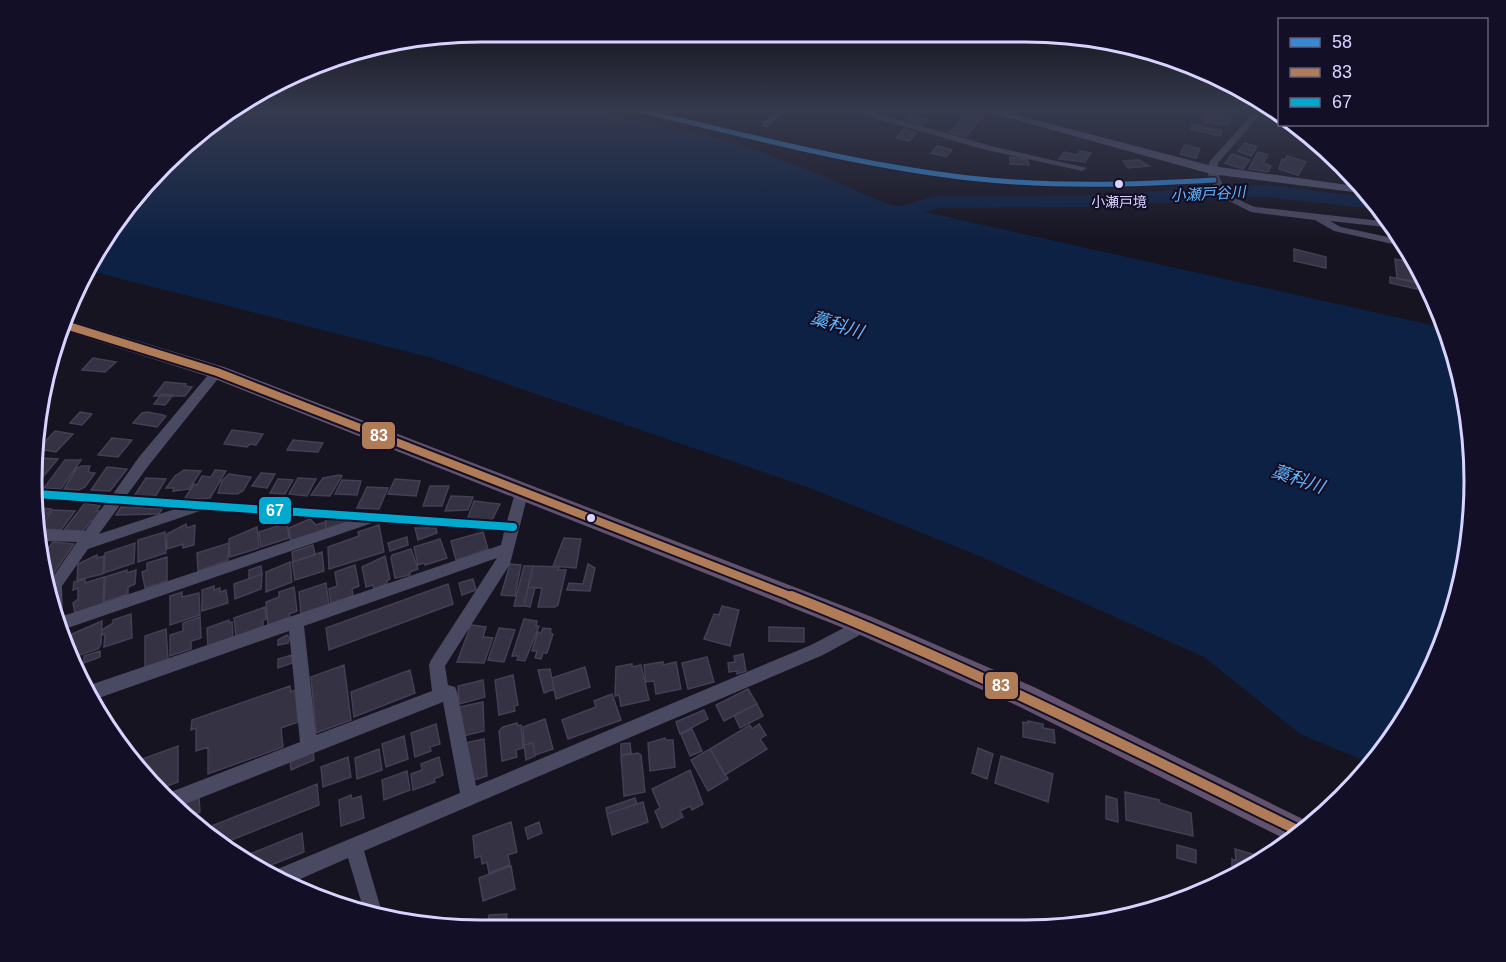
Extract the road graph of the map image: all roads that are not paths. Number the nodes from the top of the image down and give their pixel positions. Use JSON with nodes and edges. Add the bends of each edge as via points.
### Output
{"nodes":[{"id":1,"x":834,"y":154,"type":"edge"},
{"id":2,"x":1016,"y":154,"type":"edge"},
{"id":3,"x":1145,"y":154,"type":"edge"},
{"id":4,"x":1223,"y":154,"type":"edge"},
{"id":5,"x":1082,"y":168,"type":"dead end"},
{"id":6,"x":1212,"y":175,"type":"junction"},
{"id":7,"x":1353,"y":190,"type":"edge"},
{"id":8,"x":1317,"y":216,"type":"junction"},
{"id":9,"x":1380,"y":223,"type":"edge"},
{"id":10,"x":1393,"y":241,"type":"edge"},
{"id":11,"x":70,"y":326,"type":"edge"},
{"id":12,"x":217,"y":372,"type":"junction"},
{"id":13,"x":522,"y":490,"type":"junction"},
{"id":14,"x":42,"y":494,"type":"edge"},
{"id":15,"x":117,"y":501,"type":"junction"},
{"id":16,"x":201,"y":507,"type":"junction"},
{"id":17,"x":374,"y":518,"type":"junction"},
{"id":18,"x":513,"y":527,"type":"junction"},
{"id":19,"x":46,"y":536,"type":"edge"},
{"id":20,"x":86,"y":541,"type":"junction"},
{"id":21,"x":507,"y":549,"type":"junction"},
{"id":22,"x":55,"y":587,"type":"edge"},
{"id":23,"x":63,"y":614,"type":"edge"},
{"id":24,"x":296,"y":623,"type":"junction"},
{"id":25,"x":864,"y":625,"type":"junction"},
{"id":26,"x":96,"y":691,"type":"edge"},
{"id":27,"x":441,"y":695,"type":"junction"},
{"id":28,"x":309,"y":747,"type":"junction"},
{"id":29,"x":178,"y":798,"type":"edge"},
{"id":30,"x":470,"y":798,"type":"junction"},
{"id":31,"x":1292,"y":829,"type":"edge"},
{"id":32,"x":354,"y":847,"type":"junction"},
{"id":33,"x":287,"y":875,"type":"edge"},
{"id":34,"x":372,"y":906,"type":"edge"}],
"edges":[{"from":1,"to":6,"type":"street","via":[[986,179],[1096,185]]},
{"from":2,"to":5,"type":"street"},
{"from":3,"to":6,"type":"main road"},
{"from":4,"to":6,"type":"street","via":[[1214,164]]},
{"from":6,"to":7,"type":"main road"},
{"from":6,"to":8,"type":"street","via":[[1238,203],[1256,210]]},
{"from":8,"to":9,"type":"street"},
{"from":8,"to":10,"type":"street","via":[[1338,229]]},
{"from":11,"to":12,"type":"highway"},
{"from":12,"to":13,"type":"highway"},
{"from":12,"to":15,"type":"street","via":[[144,460]]},
{"from":13,"to":18,"type":"street"},
{"from":13,"to":25,"type":"highway"},
{"from":14,"to":15,"type":"street"},
{"from":15,"to":16,"type":"street"},
{"from":15,"to":20,"type":"street"},
{"from":16,"to":17,"type":"street"},
{"from":16,"to":20,"type":"street"},
{"from":17,"to":18,"type":"street"},
{"from":17,"to":23,"type":"street"},
{"from":18,"to":21,"type":"street"},
{"from":19,"to":20,"type":"street"},
{"from":20,"to":22,"type":"street"},
{"from":21,"to":24,"type":"street"},
{"from":21,"to":27,"type":"street","via":[[503,564],[477,608],[437,665]]},
{"from":24,"to":26,"type":"street"},
{"from":24,"to":28,"type":"street"},
{"from":25,"to":30,"type":"street","via":[[817,650]]},
{"from":25,"to":31,"type":"highway","via":[[1027,697]]},
{"from":27,"to":28,"type":"street"},
{"from":27,"to":30,"type":"street","via":[[449,692]]},
{"from":28,"to":29,"type":"street"},
{"from":30,"to":32,"type":"street"},
{"from":32,"to":33,"type":"street"},
{"from":32,"to":34,"type":"street"}]}
